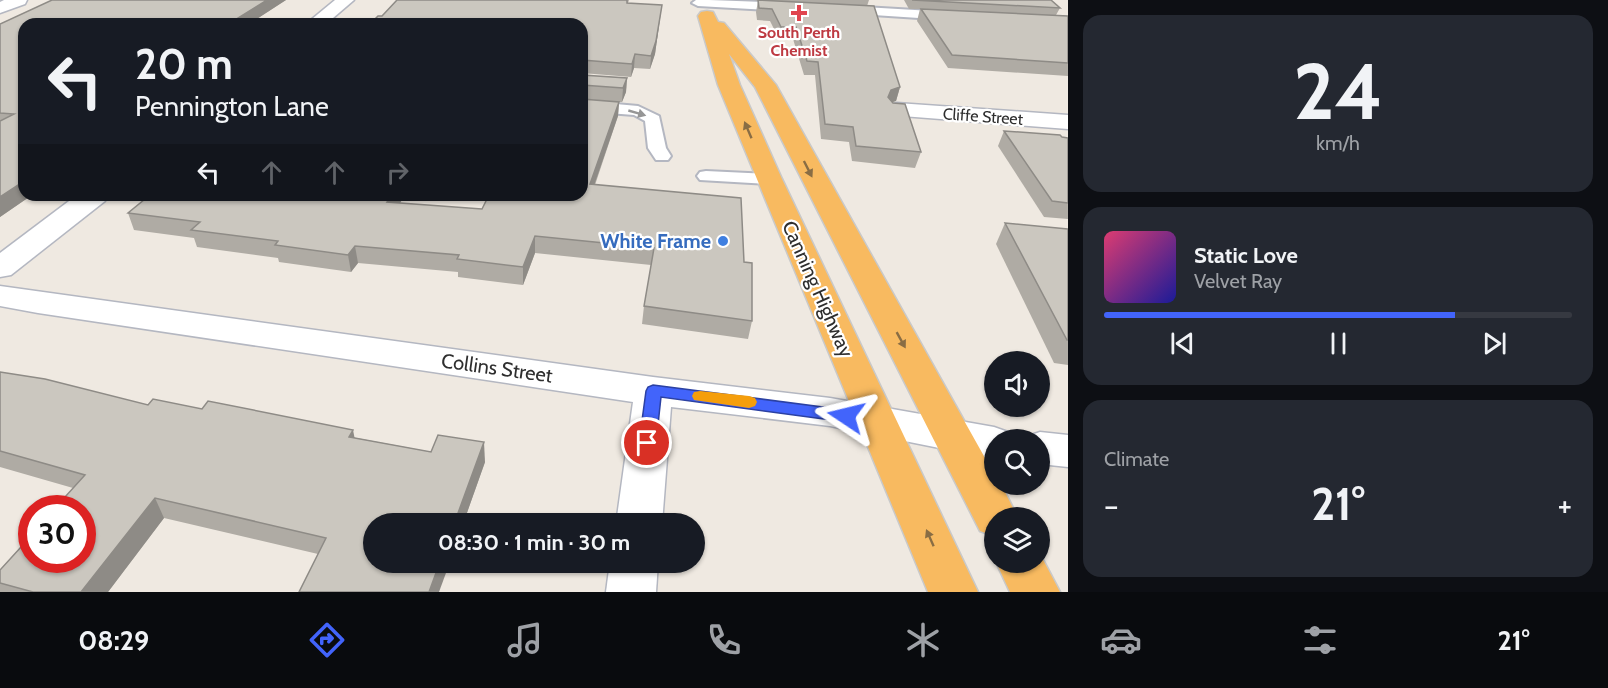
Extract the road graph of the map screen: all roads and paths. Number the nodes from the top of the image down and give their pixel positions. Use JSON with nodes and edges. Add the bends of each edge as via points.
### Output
{"nodes":[{"id":1,"x":19,"y":0,"type":"edge"},
{"id":2,"x":346,"y":0,"type":"edge"},
{"id":3,"x":701,"y":6,"type":"edge"},
{"id":4,"x":0,"y":8,"type":"edge"},
{"id":5,"x":801,"y":8,"type":"edge"},
{"id":6,"x":836,"y":9,"type":"edge"},
{"id":7,"x":964,"y":17,"type":"edge"},
{"id":8,"x":323,"y":18,"type":"edge"},
{"id":9,"x":588,"y":107,"type":"edge"},
{"id":10,"x":897,"y":110,"type":"edge"},
{"id":11,"x":1068,"y":122,"type":"edge"},
{"id":12,"x":662,"y":156,"type":"dead end"},
{"id":13,"x":706,"y":176,"type":"dead end"},
{"id":14,"x":769,"y":179,"type":"junction"},
{"id":15,"x":87,"y":201,"type":"edge"},
{"id":16,"x":0,"y":268,"type":"edge"},
{"id":17,"x":0,"y":296,"type":"edge"},
{"id":18,"x":653,"y":391,"type":"junction"},
{"id":19,"x":879,"y":423,"type":"junction"},
{"id":20,"x":954,"y":436,"type":"junction"},
{"id":21,"x":984,"y":441,"type":"edge"},
{"id":22,"x":1050,"y":449,"type":"edge"},
{"id":23,"x":1068,"y":451,"type":"edge"},
{"id":24,"x":990,"y":507,"type":"edge"},
{"id":25,"x":640,"y":513,"type":"edge"},
{"id":26,"x":633,"y":573,"type":"edge"},
{"id":27,"x":1025,"y":573,"type":"edge"},
{"id":28,"x":631,"y":592,"type":"edge"},
{"id":29,"x":953,"y":592,"type":"edge"},
{"id":30,"x":1035,"y":592,"type":"edge"}],
"edges":[{"from":1,"to":4,"type":"street"},
{"from":2,"to":8,"type":"street"},
{"from":3,"to":5,"type":"lane"},
{"from":14,"to":3,"type":"highway","name":"Canning Highway","one_way":true},
{"from":3,"to":20,"type":"highway","one_way":true,"via":[[765,86]]},
{"from":6,"to":7,"type":"lane"},
{"from":9,"to":12,"type":"lane","one_way":true,"via":[[638,111],[653,119]]},
{"from":10,"to":11,"type":"street","name":"Cliffe Street"},
{"from":13,"to":14,"type":"lane"},
{"from":14,"to":19,"type":"highway","name":"Canning Highway"},
{"from":15,"to":16,"type":"street"},
{"from":17,"to":18,"type":"street","name":"Collins Street"},
{"from":18,"to":19,"type":"street","name":"Collins Street","via":[[830,412]]},
{"from":18,"to":25,"type":"street"},
{"from":19,"to":20,"type":"street","name":"Collins Street"},
{"from":29,"to":19,"type":"highway","name":"Canning Highway","one_way":true},
{"from":20,"to":21,"type":"street","name":"Collins Street"},
{"from":20,"to":24,"type":"highway"},
{"from":22,"to":23,"type":"street"},
{"from":26,"to":28,"type":"street"},
{"from":27,"to":30,"type":"highway"}]}
